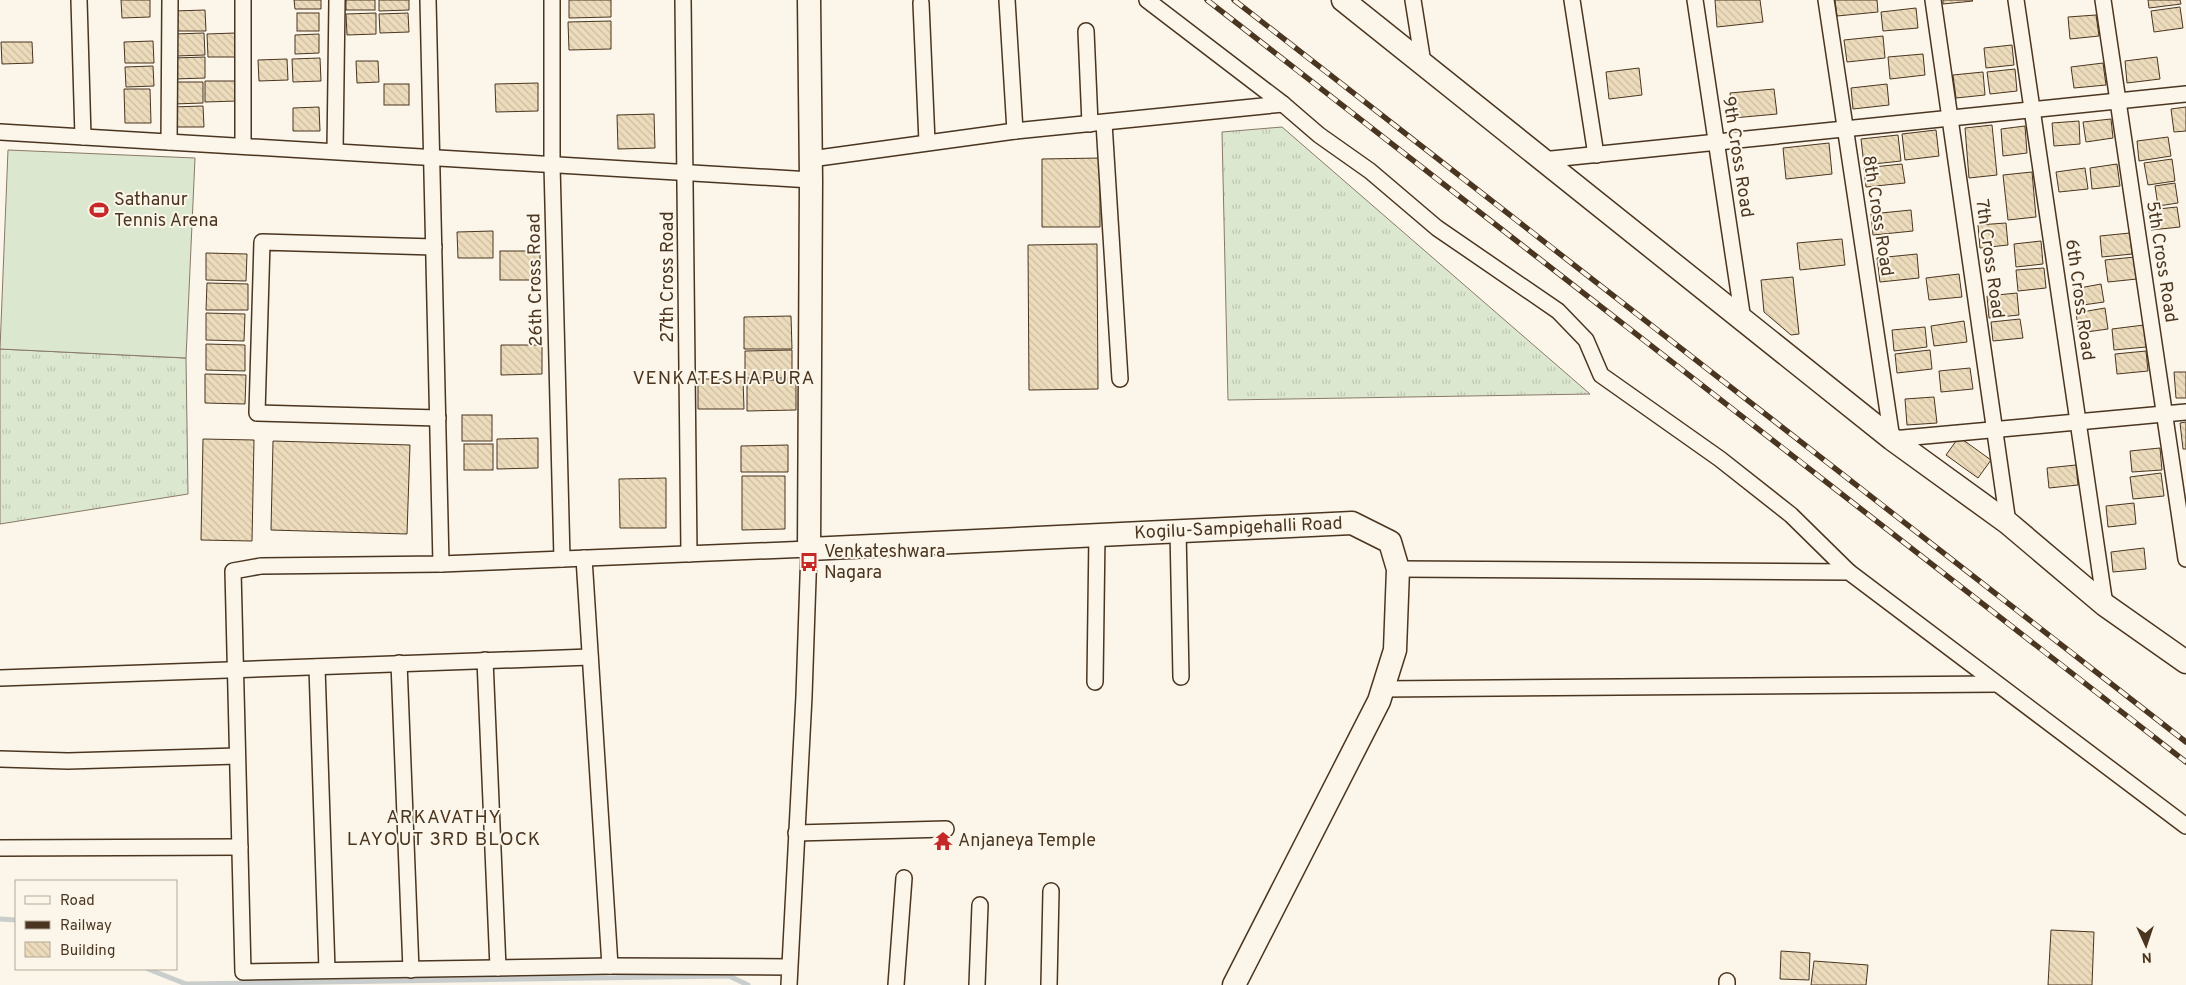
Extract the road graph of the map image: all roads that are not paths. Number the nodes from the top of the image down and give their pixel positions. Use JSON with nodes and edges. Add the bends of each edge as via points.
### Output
{"nodes":[{"id":1,"x":79,"y":0,"type":"edge"},
{"id":2,"x":170,"y":0,"type":"edge"},
{"id":3,"x":243,"y":0,"type":"edge"},
{"id":4,"x":337,"y":0,"type":"edge"},
{"id":5,"x":428,"y":0,"type":"edge"},
{"id":6,"x":552,"y":0,"type":"edge"},
{"id":7,"x":684,"y":0,"type":"edge"},
{"id":8,"x":809,"y":0,"type":"edge"},
{"id":9,"x":1007,"y":0,"type":"edge"},
{"id":10,"x":1148,"y":0,"type":"edge"},
{"id":11,"x":1343,"y":0,"type":"edge"},
{"id":12,"x":1413,"y":0,"type":"edge"},
{"id":13,"x":1572,"y":0,"type":"edge"},
{"id":14,"x":1695,"y":0,"type":"edge"},
{"id":15,"x":1826,"y":0,"type":"edge"},
{"id":16,"x":1932,"y":0,"type":"edge"},
{"id":17,"x":2016,"y":0,"type":"edge"},
{"id":18,"x":2102,"y":0,"type":"edge"},
{"id":19,"x":921,"y":3,"type":"dead end"},
{"id":20,"x":1086,"y":31,"type":"dead end"},
{"id":21,"x":1423,"y":63,"type":"junction"},
{"id":22,"x":2186,"y":94,"type":"edge"},
{"id":23,"x":2118,"y":101,"type":"junction"},
{"id":24,"x":1283,"y":104,"type":"junction"},
{"id":25,"x":2032,"y":110,"type":"junction"},
{"id":26,"x":1950,"y":118,"type":"junction"},
{"id":27,"x":1097,"y":123,"type":"junction"},
{"id":28,"x":1845,"y":129,"type":"junction"},
{"id":29,"x":0,"y":132,"type":"edge"},
{"id":30,"x":1014,"y":132,"type":"junction"},
{"id":31,"x":83,"y":137,"type":"junction"},
{"id":32,"x":169,"y":142,"type":"junction"},
{"id":33,"x":927,"y":142,"type":"junction"},
{"id":34,"x":1716,"y":142,"type":"junction"},
{"id":35,"x":243,"y":146,"type":"junction"},
{"id":36,"x":335,"y":150,"type":"junction"},
{"id":37,"x":1596,"y":155,"type":"junction"},
{"id":38,"x":431,"y":156,"type":"junction"},
{"id":39,"x":1542,"y":160,"type":"junction"},
{"id":40,"x":552,"y":165,"type":"junction"},
{"id":41,"x":811,"y":170,"type":"junction"},
{"id":42,"x":686,"y":172,"type":"junction"},
{"id":43,"x":434,"y":247,"type":"junction"},
{"id":44,"x":1743,"y":320,"type":"junction"},
{"id":45,"x":1120,"y":379,"type":"dead end"},
{"id":46,"x":2186,"y":412,"type":"edge"},
{"id":47,"x":2165,"y":414,"type":"junction"},
{"id":48,"x":438,"y":418,"type":"junction"},
{"id":49,"x":2078,"y":422,"type":"junction"},
{"id":50,"x":1995,"y":430,"type":"junction"},
{"id":51,"x":1892,"y":439,"type":"junction"},
{"id":52,"x":2008,"y":523,"type":"junction"},
{"id":53,"x":1178,"y":530,"type":"junction"},
{"id":54,"x":1097,"y":534,"type":"junction"},
{"id":55,"x":809,"y":549,"type":"junction"},
{"id":56,"x":689,"y":554,"type":"junction"},
{"id":57,"x":584,"y":558,"type":"junction"},
{"id":58,"x":562,"y":559,"type":"junction"},
{"id":59,"x":2186,"y":559,"type":"edge"},
{"id":60,"x":441,"y":564,"type":"junction"},
{"id":61,"x":1398,"y":569,"type":"junction"},
{"id":62,"x":1848,"y":572,"type":"junction"},
{"id":63,"x":2105,"y":605,"type":"junction"},
{"id":64,"x":590,"y":657,"type":"junction"},
{"id":65,"x":486,"y":660,"type":"junction"},
{"id":66,"x":2186,"y":662,"type":"edge"},
{"id":67,"x":399,"y":663,"type":"junction"},
{"id":68,"x":317,"y":667,"type":"junction"},
{"id":69,"x":235,"y":670,"type":"junction"},
{"id":70,"x":1181,"y":677,"type":"dead end"},
{"id":71,"x":0,"y":678,"type":"edge"},
{"id":72,"x":1095,"y":682,"type":"dead end"},
{"id":73,"x":1997,"y":684,"type":"junction"},
{"id":74,"x":1382,"y":689,"type":"junction"},
{"id":75,"x":237,"y":756,"type":"junction"},
{"id":76,"x":0,"y":759,"type":"edge"},
{"id":77,"x":2186,"y":826,"type":"edge"},
{"id":78,"x":946,"y":829,"type":"dead end"},
{"id":79,"x":796,"y":833,"type":"junction"},
{"id":80,"x":240,"y":847,"type":"junction"},
{"id":81,"x":0,"y":848,"type":"edge"},
{"id":82,"x":904,"y":878,"type":"dead end"},
{"id":83,"x":1051,"y":891,"type":"dead end"},
{"id":84,"x":980,"y":905,"type":"dead end"},
{"id":85,"x":610,"y":966,"type":"junction"},
{"id":86,"x":789,"y":967,"type":"junction"},
{"id":87,"x":498,"y":968,"type":"junction"},
{"id":88,"x":326,"y":970,"type":"junction"},
{"id":89,"x":411,"y":970,"type":"junction"},
{"id":90,"x":788,"y":985,"type":"edge"},
{"id":91,"x":896,"y":985,"type":"edge"},
{"id":92,"x":977,"y":985,"type":"edge"},
{"id":93,"x":1049,"y":985,"type":"edge"},
{"id":94,"x":1234,"y":985,"type":"edge"}],
"edges":[{"from":1,"to":31,"type":"street"},
{"from":2,"to":32,"type":"street"},
{"from":3,"to":35,"type":"street"},
{"from":4,"to":36,"type":"street"},
{"from":5,"to":38,"type":"street"},
{"from":6,"to":40,"type":"street","name":"26th Cross Road"},
{"from":7,"to":42,"type":"street","name":"27th Cross Road"},
{"from":8,"to":41,"type":"street"},
{"from":9,"to":30,"type":"street"},
{"from":10,"to":24,"type":"street"},
{"from":11,"to":21,"type":"street"},
{"from":12,"to":21,"type":"street"},
{"from":13,"to":37,"type":"street"},
{"from":14,"to":34,"type":"street","name":"9th Cross Road"},
{"from":15,"to":28,"type":"street","name":"8th Cross Road"},
{"from":16,"to":26,"type":"street","name":"7th Cross Road"},
{"from":17,"to":25,"type":"street","name":"6th Cross Road"},
{"from":18,"to":23,"type":"street","name":"5th Cross Road"},
{"from":19,"to":33,"type":"street"},
{"from":20,"to":27,"type":"street"},
{"from":21,"to":39,"type":"street"},
{"from":22,"to":23,"type":"street"},
{"from":23,"to":25,"type":"street"},
{"from":23,"to":47,"type":"street","name":"5th Cross Road"},
{"from":24,"to":27,"type":"street"},
{"from":24,"to":62,"type":"street","via":[[1437,228],[1558,311],[1586,340],[1602,375],[1777,504]]},
{"from":25,"to":26,"type":"street"},
{"from":25,"to":49,"type":"street","name":"6th Cross Road"},
{"from":26,"to":28,"type":"street"},
{"from":26,"to":50,"type":"street","name":"7th Cross Road"},
{"from":27,"to":30,"type":"street"},
{"from":27,"to":45,"type":"street"},
{"from":28,"to":34,"type":"street"},
{"from":28,"to":51,"type":"street","name":"8th Cross Road"},
{"from":29,"to":31,"type":"street"},
{"from":30,"to":33,"type":"street"},
{"from":31,"to":32,"type":"street"},
{"from":32,"to":35,"type":"street"},
{"from":33,"to":41,"type":"street"},
{"from":34,"to":37,"type":"street"},
{"from":34,"to":44,"type":"street","name":"9th Cross Road"},
{"from":35,"to":36,"type":"street"},
{"from":36,"to":38,"type":"street"},
{"from":37,"to":39,"type":"street"},
{"from":38,"to":40,"type":"street"},
{"from":38,"to":43,"type":"street"},
{"from":39,"to":44,"type":"street"},
{"from":40,"to":42,"type":"street"},
{"from":40,"to":58,"type":"street","name":"26th Cross Road"},
{"from":41,"to":42,"type":"street"},
{"from":41,"to":55,"type":"street"},
{"from":42,"to":56,"type":"street","name":"27th Cross Road"},
{"from":43,"to":48,"type":"street"},
{"from":43,"to":48,"type":"street","via":[[262,242],[257,413]]},
{"from":44,"to":51,"type":"street"},
{"from":46,"to":47,"type":"street"},
{"from":47,"to":49,"type":"street"},
{"from":47,"to":59,"type":"street","name":"5th Cross Road"},
{"from":48,"to":60,"type":"street"},
{"from":49,"to":50,"type":"street"},
{"from":49,"to":63,"type":"street","name":"6th Cross Road"},
{"from":50,"to":51,"type":"street"},
{"from":50,"to":52,"type":"street","name":"7th Cross Road"},
{"from":51,"to":52,"type":"street"},
{"from":52,"to":63,"type":"street"},
{"from":53,"to":54,"type":"street","name":"Kogilu-Sampigehalli Road"},
{"from":53,"to":61,"type":"street","name":"Kogilu-Sampigehalli Road","via":[[1352,522],[1390,542]]},
{"from":53,"to":70,"type":"street"},
{"from":54,"to":55,"type":"street","name":"Kogilu-Sampigehalli Road"},
{"from":54,"to":72,"type":"street"},
{"from":55,"to":56,"type":"street"},
{"from":55,"to":79,"type":"street"},
{"from":56,"to":57,"type":"street"},
{"from":57,"to":58,"type":"street"},
{"from":57,"to":64,"type":"street"},
{"from":58,"to":60,"type":"street"},
{"from":60,"to":69,"type":"street","via":[[261,566],[232,571]]},
{"from":61,"to":62,"type":"street"},
{"from":61,"to":74,"type":"street","name":"Kogilu-Sampigehalli Road","via":[[1395,650]]},
{"from":62,"to":73,"type":"street"},
{"from":63,"to":66,"type":"street"},
{"from":64,"to":65,"type":"street"},
{"from":64,"to":85,"type":"street"},
{"from":65,"to":67,"type":"street"},
{"from":65,"to":87,"type":"street"},
{"from":67,"to":68,"type":"street"},
{"from":67,"to":89,"type":"street"},
{"from":68,"to":69,"type":"street"},
{"from":68,"to":88,"type":"street"},
{"from":69,"to":71,"type":"street"},
{"from":69,"to":75,"type":"street"},
{"from":73,"to":74,"type":"street"},
{"from":73,"to":77,"type":"street"},
{"from":74,"to":94,"type":"street","name":"Kogilu-Sampigehalli Road"},
{"from":75,"to":76,"type":"street","via":[[77,761]]},
{"from":75,"to":80,"type":"street"},
{"from":78,"to":79,"type":"street"},
{"from":79,"to":86,"type":"street"},
{"from":80,"to":81,"type":"street"},
{"from":80,"to":88,"type":"street","via":[[243,972]]},
{"from":82,"to":91,"type":"street"},
{"from":83,"to":93,"type":"street"},
{"from":84,"to":92,"type":"street"},
{"from":85,"to":86,"type":"street"},
{"from":85,"to":87,"type":"street"},
{"from":86,"to":90,"type":"street"},
{"from":87,"to":89,"type":"street"},
{"from":88,"to":89,"type":"street"}]}
